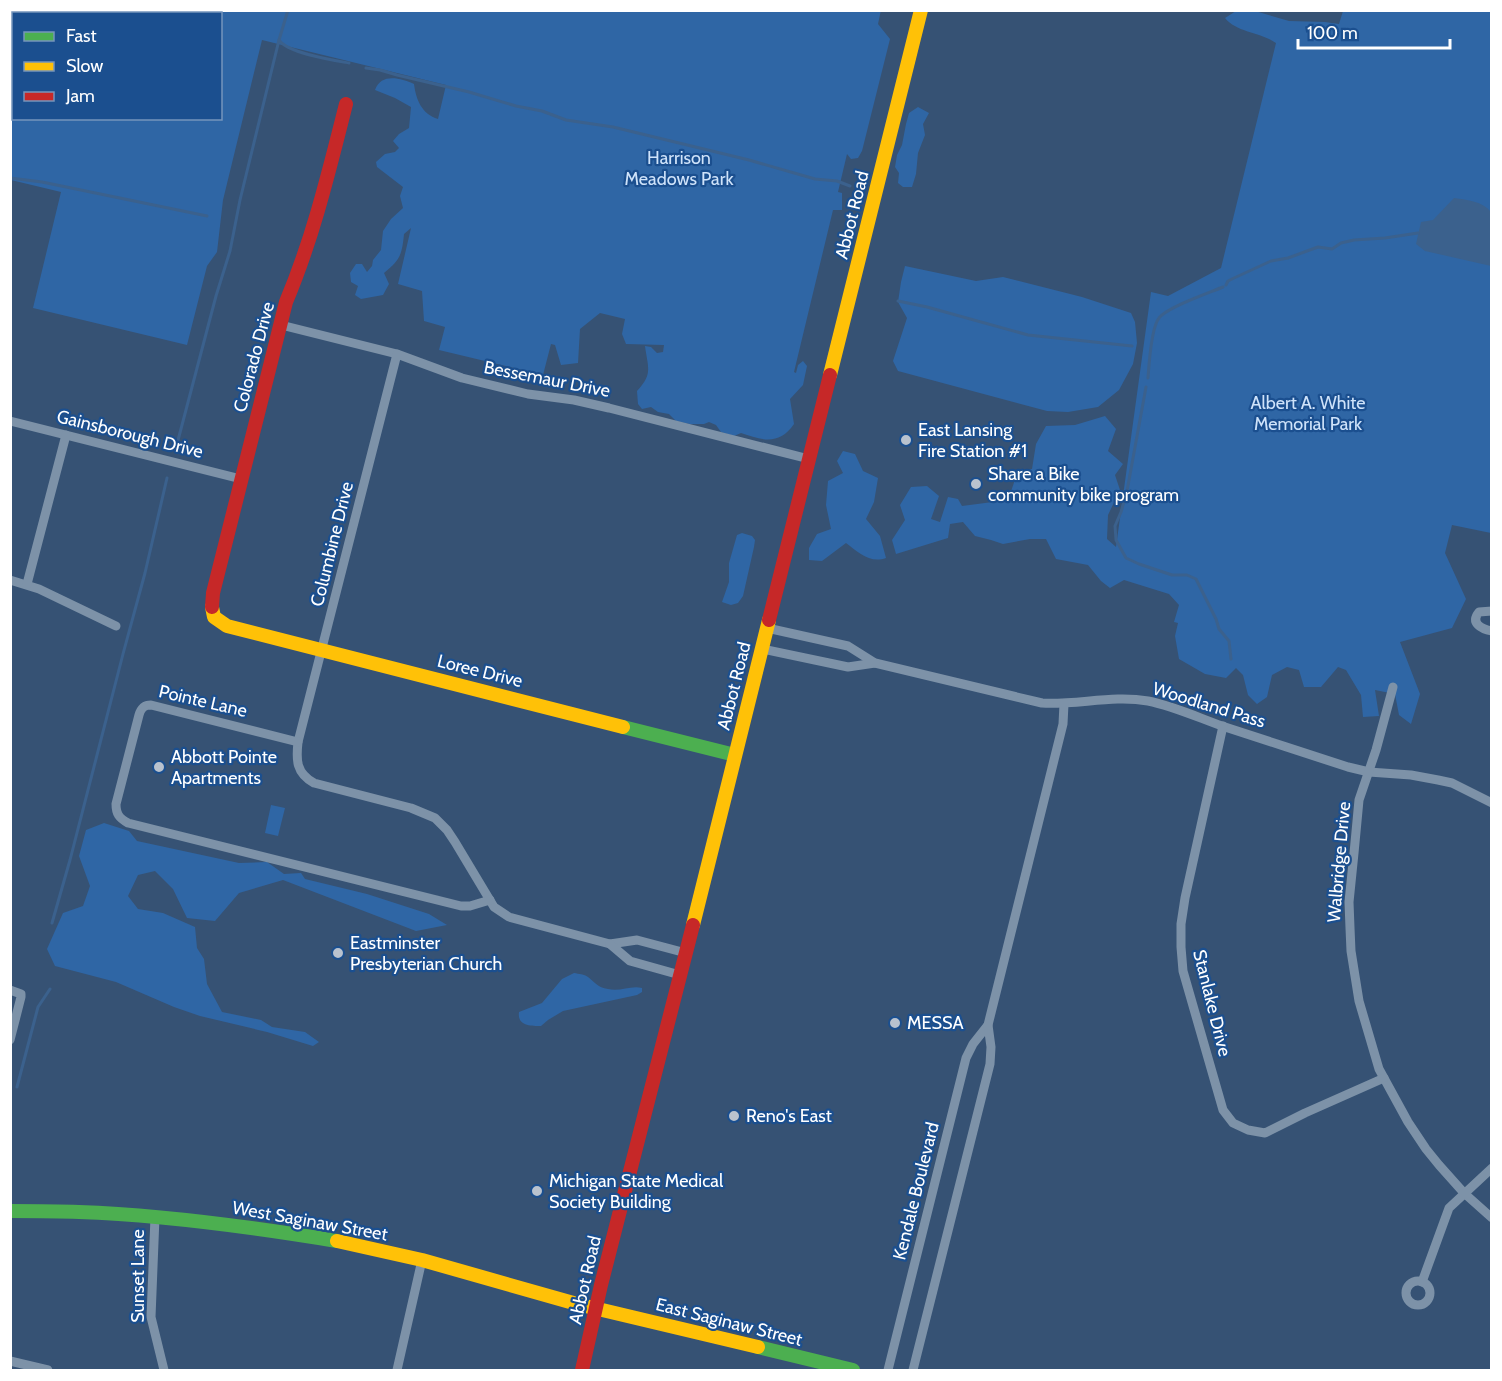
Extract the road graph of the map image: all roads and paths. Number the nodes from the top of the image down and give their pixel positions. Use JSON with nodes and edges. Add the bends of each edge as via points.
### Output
{"nodes":[{"id":1,"x":921,"y":10,"type":"edge"},
{"id":2,"x":346,"y":104,"type":"dead end"},
{"id":3,"x":280,"y":325,"type":"junction"},
{"id":4,"x":398,"y":354,"type":"junction"},
{"id":5,"x":10,"y":421,"type":"edge"},
{"id":6,"x":66,"y":435,"type":"junction"},
{"id":7,"x":809,"y":459,"type":"junction"},
{"id":8,"x":241,"y":479,"type":"junction"},
{"id":9,"x":10,"y":580,"type":"edge"},
{"id":10,"x":27,"y":584,"type":"junction"},
{"id":11,"x":1491,"y":611,"type":"edge"},
{"id":12,"x":218,"y":621,"type":"joint"},
{"id":13,"x":116,"y":626,"type":"dead end"},
{"id":14,"x":767,"y":628,"type":"junction"},
{"id":15,"x":1491,"y":632,"type":"edge"},
{"id":16,"x":762,"y":649,"type":"junction"},
{"id":17,"x":322,"y":650,"type":"junction"},
{"id":18,"x":875,"y":663,"type":"junction"},
{"id":19,"x":1394,"y":687,"type":"dead end"},
{"id":20,"x":1064,"y":704,"type":"junction"},
{"id":21,"x":1222,"y":726,"type":"junction"},
{"id":22,"x":298,"y":742,"type":"junction"},
{"id":23,"x":735,"y":755,"type":"junction"},
{"id":24,"x":1369,"y":772,"type":"junction"},
{"id":25,"x":1491,"y":803,"type":"edge"},
{"id":26,"x":489,"y":900,"type":"junction"},
{"id":27,"x":610,"y":944,"type":"junction"},
{"id":28,"x":686,"y":952,"type":"junction"},
{"id":29,"x":680,"y":975,"type":"junction"},
{"id":30,"x":10,"y":990,"type":"edge"},
{"id":31,"x":988,"y":1025,"type":"junction"},
{"id":32,"x":10,"y":1040,"type":"edge"},
{"id":33,"x":1383,"y":1078,"type":"junction"},
{"id":34,"x":1491,"y":1168,"type":"edge"},
{"id":35,"x":1464,"y":1193,"type":"junction"},
{"id":36,"x":10,"y":1211,"type":"edge"},
{"id":37,"x":155,"y":1217,"type":"junction"},
{"id":38,"x":1491,"y":1218,"type":"edge"},
{"id":39,"x":422,"y":1260,"type":"junction"},
{"id":40,"x":1422,"y":1282,"type":"dead end"},
{"id":41,"x":596,"y":1308,"type":"junction"},
{"id":42,"x":10,"y":1361,"type":"edge"},
{"id":43,"x":48,"y":1371,"type":"edge"},
{"id":44,"x":164,"y":1371,"type":"edge"},
{"id":45,"x":397,"y":1371,"type":"edge"},
{"id":46,"x":582,"y":1371,"type":"edge"},
{"id":47,"x":853,"y":1371,"type":"edge"},
{"id":48,"x":888,"y":1371,"type":"edge"},
{"id":49,"x":913,"y":1371,"type":"edge"}],
"edges":[{"from":1,"to":7,"type":"main road","name":"Abbot Road"},
{"from":2,"to":3,"type":"main road","name":"Colorado Drive","via":[[314,230]]},
{"from":3,"to":4,"type":"street","name":"Bessemaur Drive"},
{"from":3,"to":8,"type":"main road","name":"Colorado Drive"},
{"from":4,"to":7,"type":"street","name":"Bessemaur Drive","via":[[473,381],[609,408]]},
{"from":4,"to":17,"type":"street","name":"Columbine Drive"},
{"from":5,"to":6,"type":"street","name":"Gainsborough Drive"},
{"from":6,"to":8,"type":"street","name":"Gainsborough Drive"},
{"from":6,"to":10,"type":"street"},
{"from":7,"to":14,"type":"main road","name":"Abbot Road"},
{"from":8,"to":12,"type":"main road","name":"Colorado Drive","via":[[211,605]]},
{"from":9,"to":10,"type":"street"},
{"from":10,"to":13,"type":"street"},
{"from":11,"to":15,"type":"street","via":[[1479,612],[1475,620]]},
{"from":12,"to":17,"type":"main road","name":"Loree Drive"},
{"from":14,"to":16,"type":"main road","name":"Abbot Road"},
{"from":14,"to":18,"type":"street","name":"Woodland Pass","via":[[848,646]]},
{"from":16,"to":18,"type":"street","name":"Woodland Pass","via":[[848,667]]},
{"from":16,"to":23,"type":"main road","name":"Abbot Road"},
{"from":17,"to":22,"type":"street","name":"Columbine Drive"},
{"from":17,"to":23,"type":"main road","name":"Loree Drive"},
{"from":18,"to":20,"type":"street","name":"Woodland Pass","via":[[1042,703]]},
{"from":19,"to":24,"type":"street","name":"Walbridge Drive"},
{"from":20,"to":21,"type":"street","name":"Woodland Pass","via":[[1147,701]]},
{"from":20,"to":31,"type":"street","name":"Kendale Boulevard","via":[[1063,724]]},
{"from":21,"to":24,"type":"street","name":"Woodland Pass"},
{"from":21,"to":33,"type":"street","name":"Stanlake Drive","via":[[1185,898],[1181,947],[1183,971],[1223,1110],[1233,1123],[1265,1133]]},
{"from":22,"to":26,"type":"street","via":[[300,770],[314,783],[435,818],[447,830]]},
{"from":22,"to":26,"type":"street","name":"Pointe Lane","via":[[147,705],[139,715],[116,804],[118,814],[128,823],[461,906]]},
{"from":23,"to":28,"type":"main road","name":"Abbot Road"},
{"from":24,"to":25,"type":"street","name":"Woodland Pass","via":[[1452,783]]},
{"from":24,"to":33,"type":"street","name":"Walbridge Drive","via":[[1359,800],[1349,902],[1351,951],[1359,1002]]},
{"from":26,"to":27,"type":"street","via":[[509,917]]},
{"from":27,"to":28,"type":"street","via":[[637,940]]},
{"from":27,"to":29,"type":"street","via":[[630,961]]},
{"from":28,"to":29,"type":"main road","name":"Abbot Road"},
{"from":29,"to":41,"type":"main road","name":"Abbot Road"},
{"from":30,"to":32,"type":"street","via":[[21,997]]},
{"from":31,"to":48,"type":"street","name":"Kendale Boulevard","via":[[966,1058]]},
{"from":31,"to":49,"type":"street","name":"Kendale Boulevard","via":[[990,1064]]},
{"from":33,"to":35,"type":"street","name":"Walbridge Drive","via":[[1426,1149]]},
{"from":34,"to":35,"type":"street"},
{"from":35,"to":38,"type":"street","name":"Walbridge Drive"},
{"from":35,"to":40,"type":"street","via":[[1449,1208]]},
{"from":36,"to":37,"type":"main road","name":"West Saginaw Street"},
{"from":37,"to":39,"type":"main road","name":"West Saginaw Street","via":[[272,1230]]},
{"from":37,"to":44,"type":"street","name":"Sunset Lane","via":[[151,1317]]},
{"from":39,"to":41,"type":"main road","name":"West Saginaw Street"},
{"from":39,"to":45,"type":"street"},
{"from":41,"to":46,"type":"main road","name":"Abbot Road"},
{"from":41,"to":47,"type":"main road","name":"East Saginaw Street"},
{"from":42,"to":43,"type":"street"}]}
